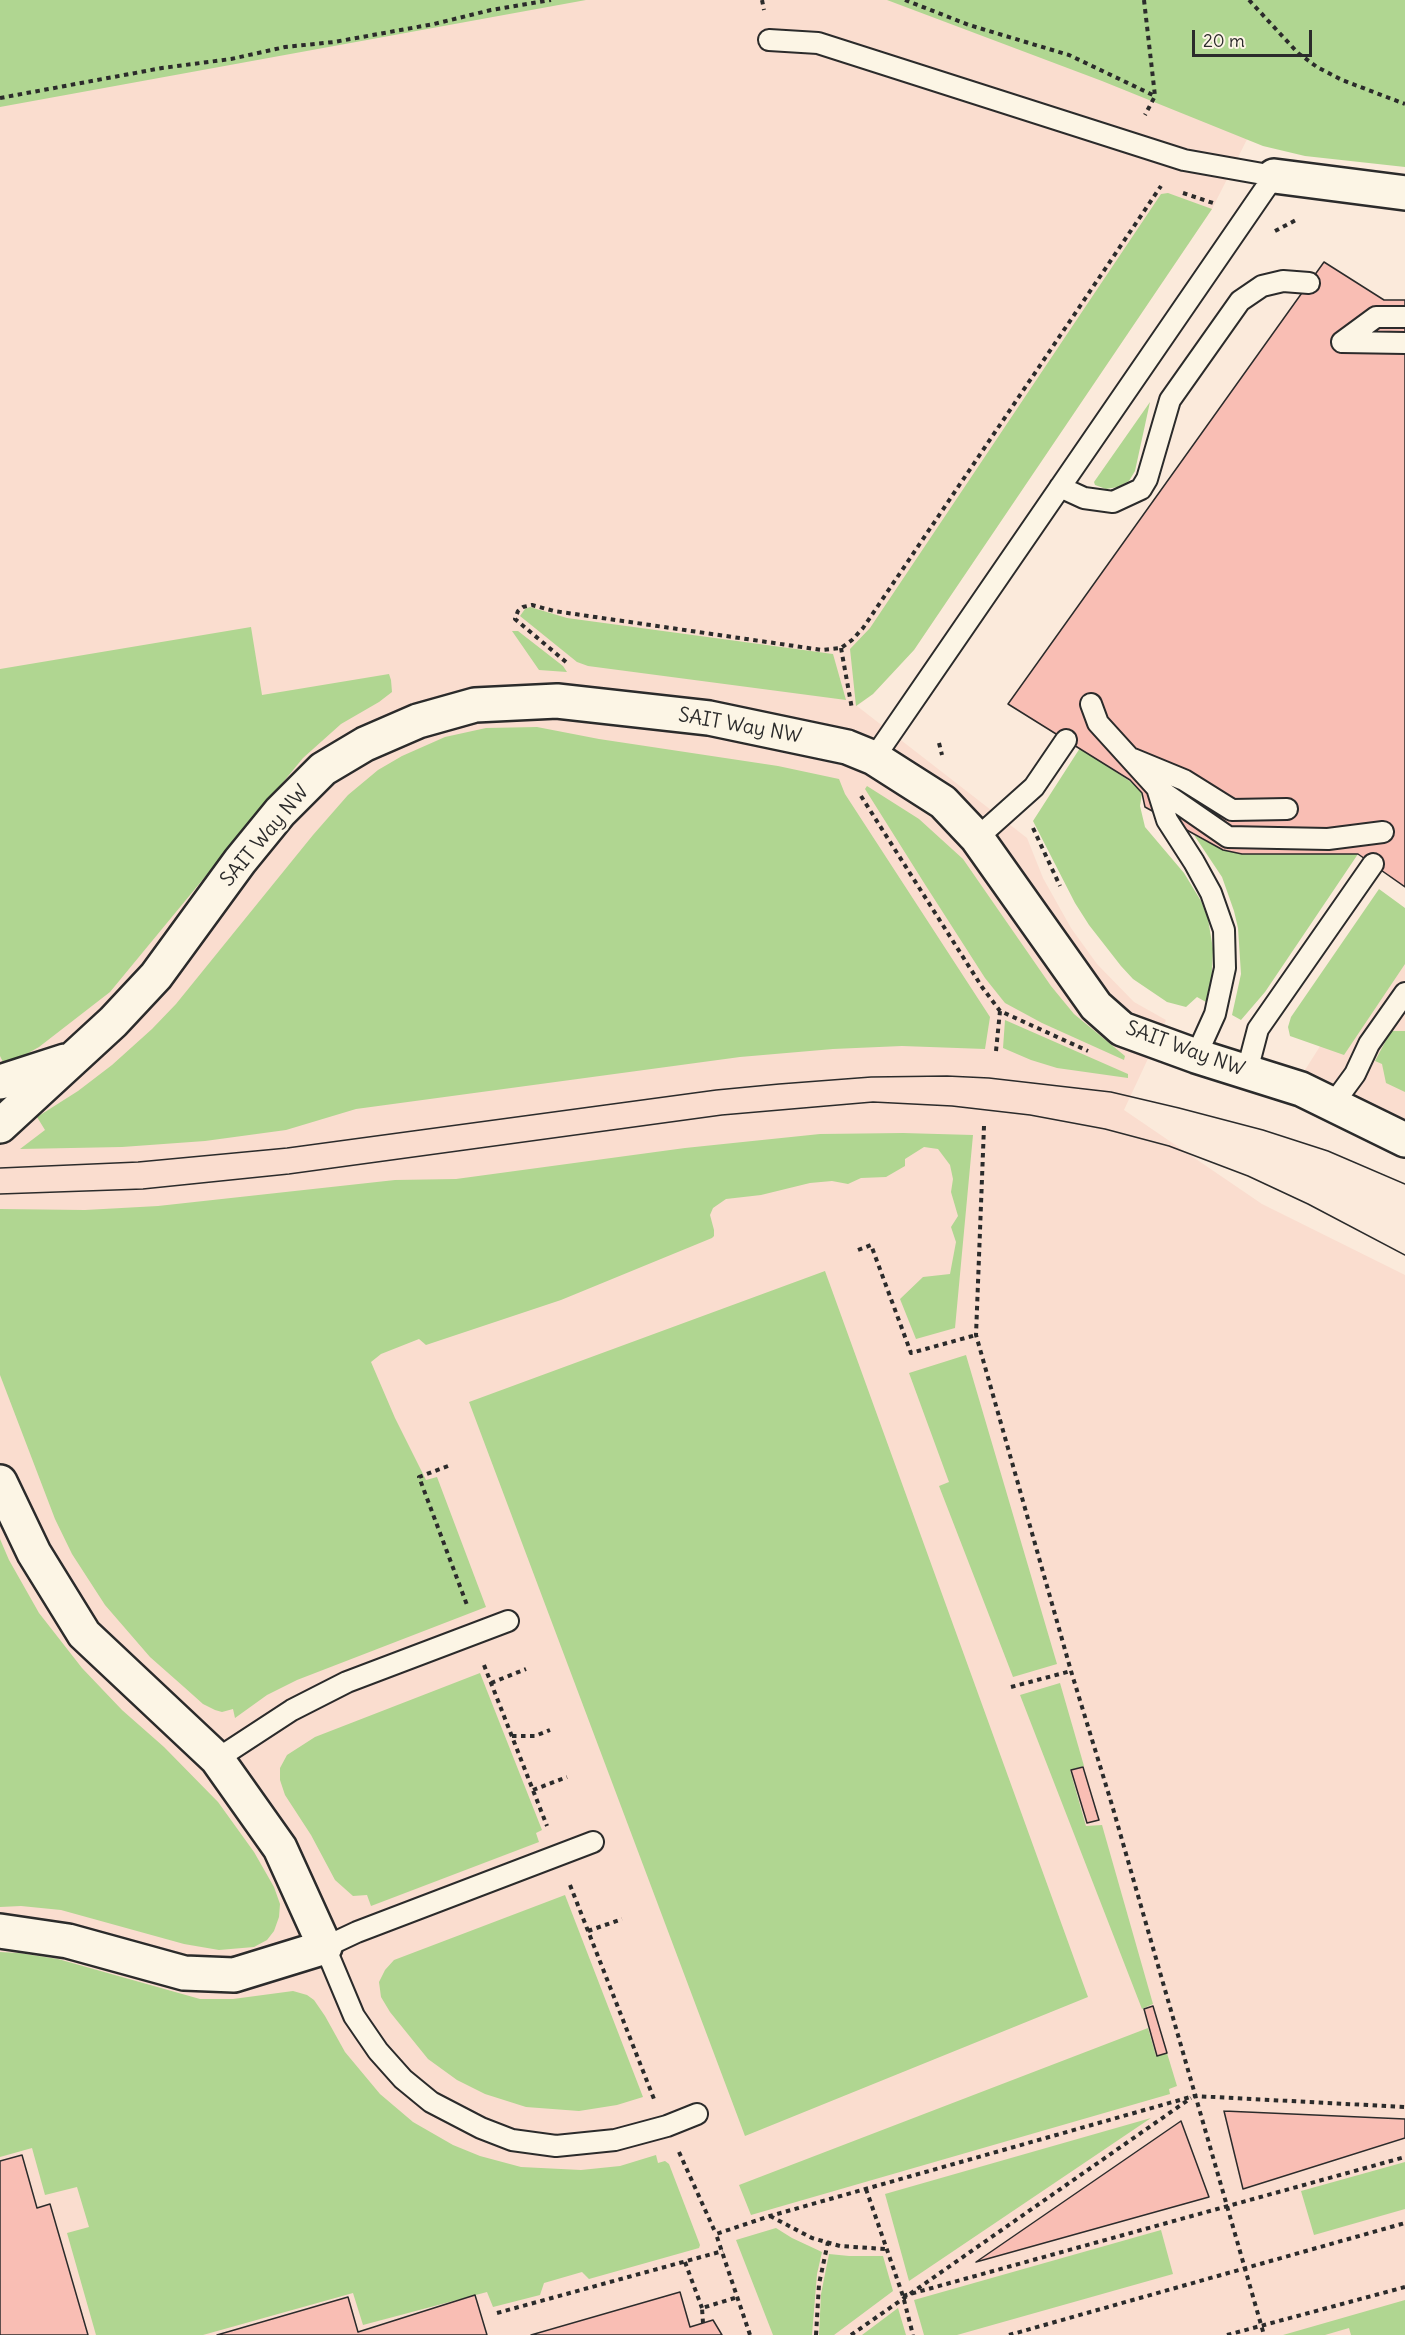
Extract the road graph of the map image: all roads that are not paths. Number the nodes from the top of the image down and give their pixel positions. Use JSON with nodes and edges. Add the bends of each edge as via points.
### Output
{"nodes":[{"id":1,"x":769,"y":40,"type":"dead end"},
{"id":2,"x":1274,"y":176,"type":"junction"},
{"id":3,"x":1405,"y":193,"type":"edge"},
{"id":4,"x":1309,"y":283,"type":"dead end"},
{"id":5,"x":1405,"y":317,"type":"edge"},
{"id":6,"x":1405,"y":343,"type":"edge"},
{"id":7,"x":1060,"y":487,"type":"junction"},
{"id":8,"x":1091,"y":704,"type":"dead end"},
{"id":9,"x":1066,"y":740,"type":"dead end"},
{"id":10,"x":1128,"y":756,"type":"junction"},
{"id":11,"x":874,"y":758,"type":"junction"},
{"id":12,"x":1156,"y":788,"type":"junction"},
{"id":13,"x":1287,"y":809,"type":"dead end"},
{"id":14,"x":1383,"y":832,"type":"dead end"},
{"id":15,"x":977,"y":838,"type":"junction"},
{"id":16,"x":1374,"y":864,"type":"dead end"},
{"id":17,"x":1405,"y":993,"type":"edge"},
{"id":18,"x":1196,"y":1056,"type":"junction"},
{"id":19,"x":76,"y":1058,"type":"junction"},
{"id":20,"x":1247,"y":1071,"type":"junction"},
{"id":21,"x":0,"y":1082,"type":"edge"},
{"id":22,"x":1333,"y":1104,"type":"junction"},
{"id":23,"x":0,"y":1126,"type":"edge"},
{"id":24,"x":1405,"y":1140,"type":"edge"},
{"id":25,"x":0,"y":1482,"type":"edge"},
{"id":26,"x":508,"y":1621,"type":"dead end"},
{"id":27,"x":217,"y":1759,"type":"junction"},
{"id":28,"x":592,"y":1842,"type":"dead end"},
{"id":29,"x":0,"y":1931,"type":"edge"},
{"id":30,"x":324,"y":1947,"type":"junction"},
{"id":31,"x":697,"y":2114,"type":"dead end"}],
"edges":[{"from":1,"to":2,"type":"lane","via":[[818,43],[1184,160]]},
{"from":2,"to":3,"type":"street"},
{"from":2,"to":7,"type":"lane"},
{"from":4,"to":7,"type":"lane","via":[[1283,280],[1262,286],[1240,301],[1170,400],[1147,479],[1140,489],[1113,502],[1084,498]]},
{"from":5,"to":6,"type":"lane","via":[[1376,316],[1342,342]]},
{"from":7,"to":11,"type":"lane"},
{"from":8,"to":10,"type":"lane","via":[[1098,723]]},
{"from":9,"to":15,"type":"lane","via":[[1034,788]]},
{"from":10,"to":12,"type":"lane"},
{"from":10,"to":13,"type":"lane","via":[[1184,780],[1232,810]]},
{"from":11,"to":15,"type":"street","name":"SAIT Way NW","via":[[943,802]]},
{"from":11,"to":19,"type":"street","name":"SAIT Way NW","via":[[847,747],[709,718],[557,701],[475,705],[418,721],[365,744],[322,769],[240,861],[156,976]]},
{"from":12,"to":14,"type":"lane","via":[[1228,837],[1328,838]]},
{"from":12,"to":18,"type":"lane","via":[[1167,820],[1211,893],[1224,930],[1225,968],[1215,1014]]},
{"from":15,"to":18,"type":"street","name":"SAIT Way NW","via":[[1096,1006],[1122,1029]]},
{"from":16,"to":20,"type":"lane","via":[[1258,1029]]},
{"from":17,"to":22,"type":"lane"},
{"from":18,"to":20,"type":"street","name":"SAIT Way NW"},
{"from":19,"to":21,"type":"street"},
{"from":19,"to":23,"type":"street","name":"SAIT Way NW"},
{"from":20,"to":22,"type":"street","name":"SAIT Way NW"},
{"from":22,"to":24,"type":"street","name":"SAIT Way NW"},
{"from":25,"to":27,"type":"street","via":[[34,1553],[84,1634]]},
{"from":26,"to":27,"type":"lane","via":[[347,1682],[292,1710]]},
{"from":27,"to":30,"type":"street","via":[[280,1848]]},
{"from":28,"to":30,"type":"lane"},
{"from":29,"to":30,"type":"street","via":[[68,1941],[184,1973],[234,1975]]},
{"from":30,"to":31,"type":"lane","via":[[354,2016],[378,2051],[431,2102],[481,2128],[512,2140],[556,2146],[615,2140]]}]}
